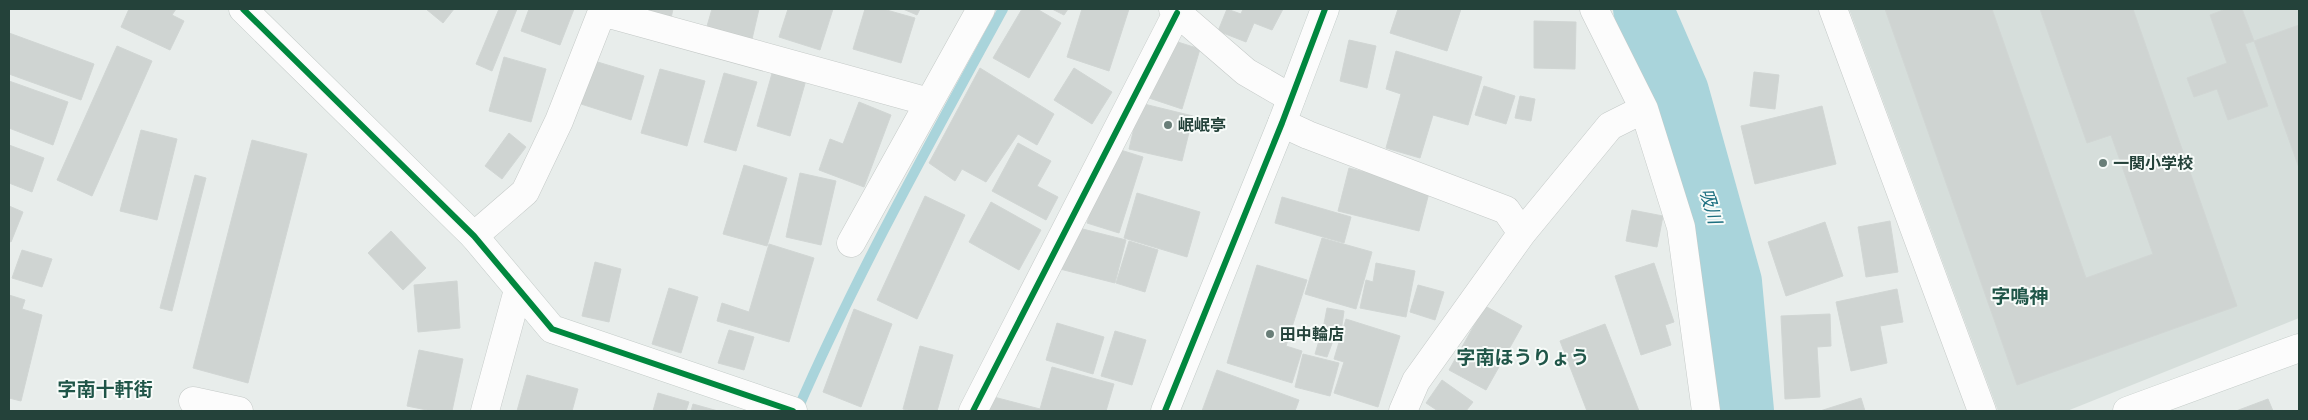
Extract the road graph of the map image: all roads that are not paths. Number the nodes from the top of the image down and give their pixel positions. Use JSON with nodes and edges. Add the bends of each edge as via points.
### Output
{"nodes":[{"id":1,"x":243,"y":9,"type":"edge"},
{"id":2,"x":981,"y":9,"type":"edge"},
{"id":3,"x":1325,"y":9,"type":"edge"},
{"id":4,"x":1594,"y":9,"type":"edge"},
{"id":5,"x":1833,"y":9,"type":"edge"},
{"id":6,"x":603,"y":10,"type":"edge"},
{"id":7,"x":1175,"y":11,"type":"edge"},
{"id":8,"x":929,"y":102,"type":"junction"},
{"id":9,"x":1644,"y":109,"type":"junction"},
{"id":10,"x":1286,"y":111,"type":"junction"},
{"id":11,"x":1522,"y":233,"type":"junction"},
{"id":12,"x":474,"y":236,"type":"junction"},
{"id":13,"x":852,"y":243,"type":"dead end"},
{"id":14,"x":518,"y":290,"type":"junction"},
{"id":15,"x":2299,"y":348,"type":"edge"},
{"id":16,"x":193,"y":401,"type":"dead end"},
{"id":17,"x":781,"y":409,"type":"edge"},
{"id":18,"x":239,"y":411,"type":"edge"},
{"id":19,"x":485,"y":411,"type":"edge"},
{"id":20,"x":973,"y":411,"type":"edge"},
{"id":21,"x":1165,"y":411,"type":"edge"},
{"id":22,"x":1403,"y":411,"type":"edge"},
{"id":23,"x":1706,"y":411,"type":"edge"},
{"id":24,"x":1982,"y":411,"type":"edge"},
{"id":25,"x":2127,"y":411,"type":"edge"}],
"edges":[{"from":1,"to":12,"type":"street"},
{"from":2,"to":8,"type":"street"},
{"from":3,"to":10,"type":"street"},
{"from":4,"to":9,"type":"street"},
{"from":5,"to":24,"type":"street"},
{"from":6,"to":8,"type":"street"},
{"from":6,"to":12,"type":"street","via":[[559,121],[525,192]]},
{"from":7,"to":10,"type":"street"},
{"from":7,"to":20,"type":"street"},
{"from":8,"to":13,"type":"street"},
{"from":9,"to":11,"type":"street","via":[[1610,126]]},
{"from":9,"to":23,"type":"street","via":[[1681,227]]},
{"from":10,"to":11,"type":"street","via":[[1308,135],[1506,210]]},
{"from":10,"to":21,"type":"street"},
{"from":11,"to":22,"type":"street","via":[[1416,381]]},
{"from":12,"to":14,"type":"street"},
{"from":14,"to":17,"type":"street","via":[[552,328]]},
{"from":14,"to":19,"type":"street"},
{"from":15,"to":25,"type":"street"},
{"from":16,"to":18,"type":"street"}]}
